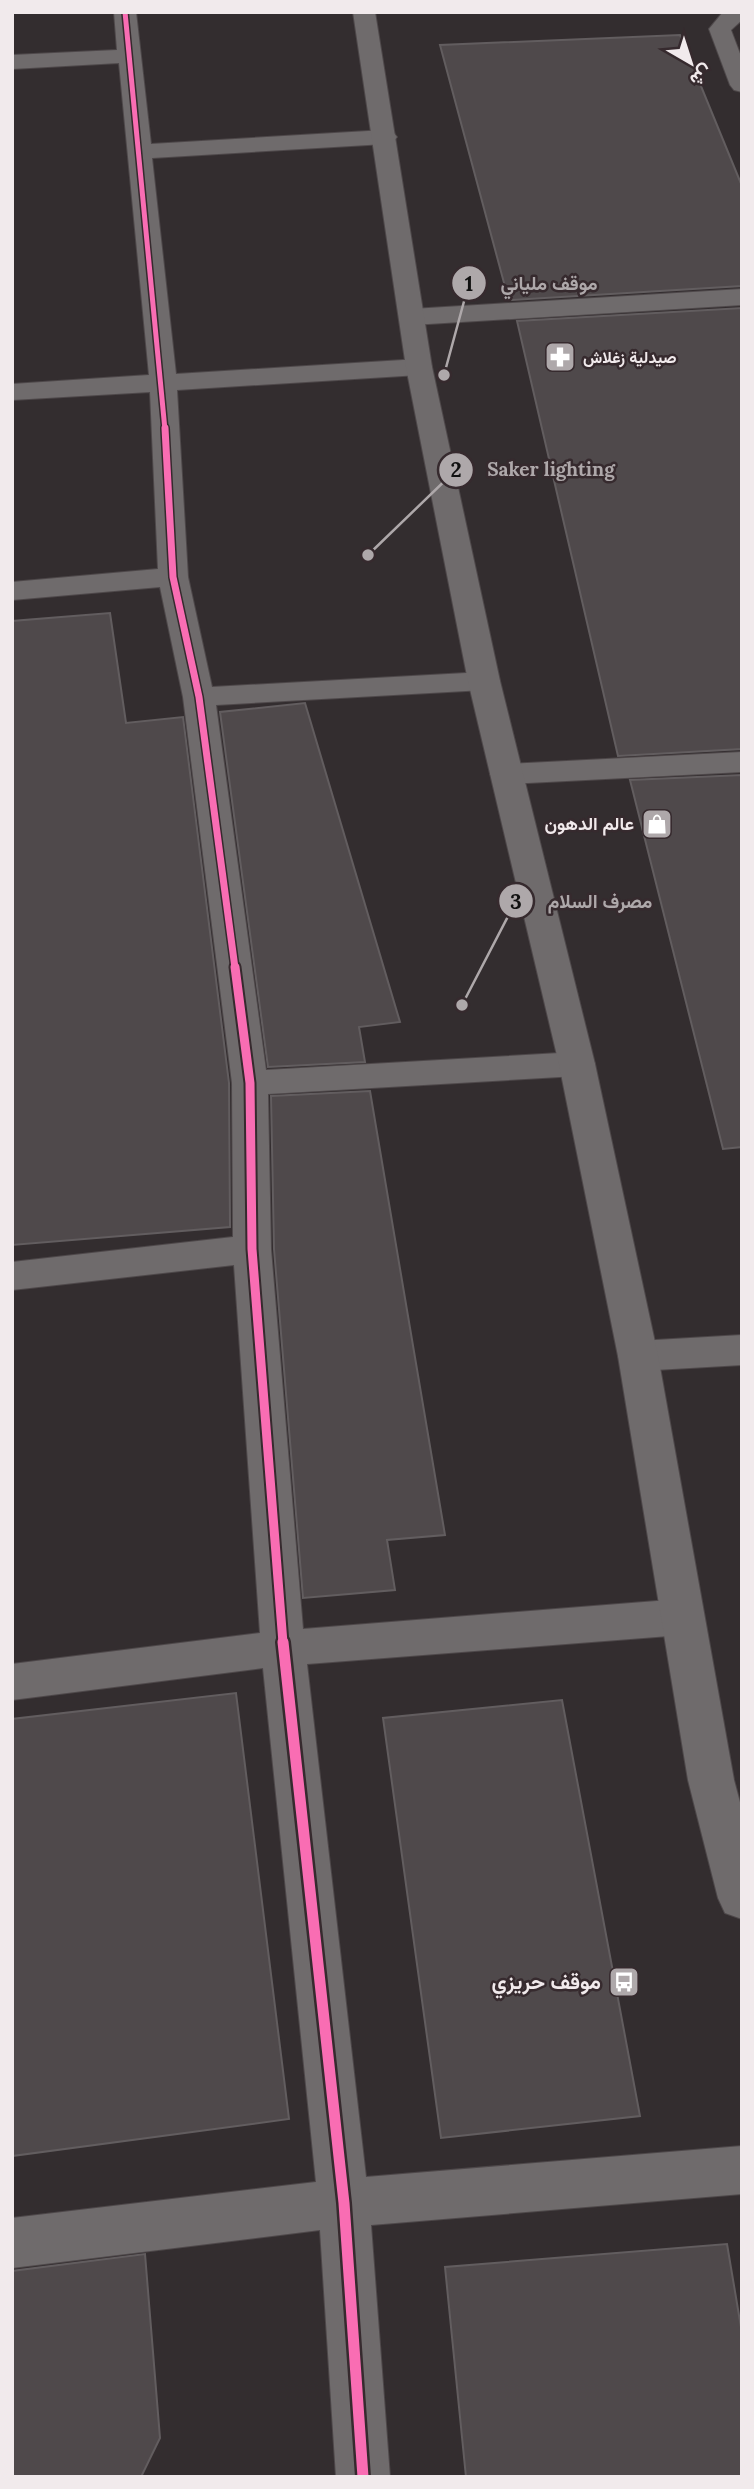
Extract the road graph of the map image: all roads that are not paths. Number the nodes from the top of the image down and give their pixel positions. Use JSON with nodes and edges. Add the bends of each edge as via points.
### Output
{"nodes":[{"id":1,"x":125,"y":12,"type":"edge"},
{"id":2,"x":364,"y":12,"type":"edge"},
{"id":3,"x":739,"y":12,"type":"edge"},
{"id":4,"x":128,"y":56,"type":"junction"},
{"id":5,"x":12,"y":62,"type":"edge"},
{"id":6,"x":742,"y":85,"type":"edge"},
{"id":7,"x":386,"y":137,"type":"junction"},
{"id":8,"x":139,"y":152,"type":"junction"},
{"id":9,"x":742,"y":297,"type":"edge"},
{"id":10,"x":412,"y":317,"type":"junction"},
{"id":11,"x":419,"y":367,"type":"junction"},
{"id":12,"x":163,"y":382,"type":"junction"},
{"id":13,"x":12,"y":392,"type":"edge"},
{"id":14,"x":173,"y":577,"type":"junction"},
{"id":15,"x":12,"y":591,"type":"edge"},
{"id":16,"x":484,"y":681,"type":"junction"},
{"id":17,"x":199,"y":697,"type":"junction"},
{"id":18,"x":742,"y":762,"type":"edge"},
{"id":19,"x":506,"y":774,"type":"junction"},
{"id":20,"x":577,"y":1064,"type":"junction"},
{"id":21,"x":250,"y":1083,"type":"junction"},
{"id":22,"x":252,"y":1249,"type":"junction"},
{"id":23,"x":12,"y":1276,"type":"edge"},
{"id":24,"x":742,"y":1350,"type":"edge"},
{"id":25,"x":638,"y":1356,"type":"junction"},
{"id":26,"x":682,"y":1617,"type":"junction"},
{"id":27,"x":282,"y":1648,"type":"junction"},
{"id":28,"x":12,"y":1682,"type":"edge"},
{"id":29,"x":742,"y":1898,"type":"edge"},
{"id":30,"x":742,"y":2170,"type":"edge"},
{"id":31,"x":344,"y":2203,"type":"junction"},
{"id":32,"x":12,"y":2243,"type":"edge"},
{"id":33,"x":363,"y":2477,"type":"edge"}],
"edges":[{"from":1,"to":4,"type":"street"},
{"from":2,"to":7,"type":"street"},
{"from":3,"to":6,"type":"street","via":[[720,29]]},
{"from":4,"to":5,"type":"street"},
{"from":4,"to":8,"type":"street"},
{"from":7,"to":8,"type":"street"},
{"from":7,"to":10,"type":"street"},
{"from":8,"to":12,"type":"street"},
{"from":9,"to":10,"type":"street"},
{"from":10,"to":11,"type":"street"},
{"from":11,"to":12,"type":"street"},
{"from":11,"to":16,"type":"street"},
{"from":12,"to":13,"type":"street"},
{"from":12,"to":14,"type":"street"},
{"from":14,"to":15,"type":"street"},
{"from":14,"to":17,"type":"street"},
{"from":16,"to":17,"type":"street"},
{"from":16,"to":19,"type":"street"},
{"from":17,"to":21,"type":"street"},
{"from":18,"to":19,"type":"street"},
{"from":19,"to":20,"type":"street"},
{"from":20,"to":21,"type":"street"},
{"from":20,"to":25,"type":"street"},
{"from":21,"to":22,"type":"street"},
{"from":22,"to":23,"type":"street"},
{"from":22,"to":27,"type":"street"},
{"from":24,"to":25,"type":"street"},
{"from":25,"to":26,"type":"street"},
{"from":26,"to":27,"type":"street"},
{"from":26,"to":29,"type":"street","via":[[711,1780]]},
{"from":27,"to":28,"type":"street"},
{"from":27,"to":31,"type":"street"},
{"from":30,"to":31,"type":"street"},
{"from":31,"to":32,"type":"street"},
{"from":31,"to":33,"type":"street"}]}
